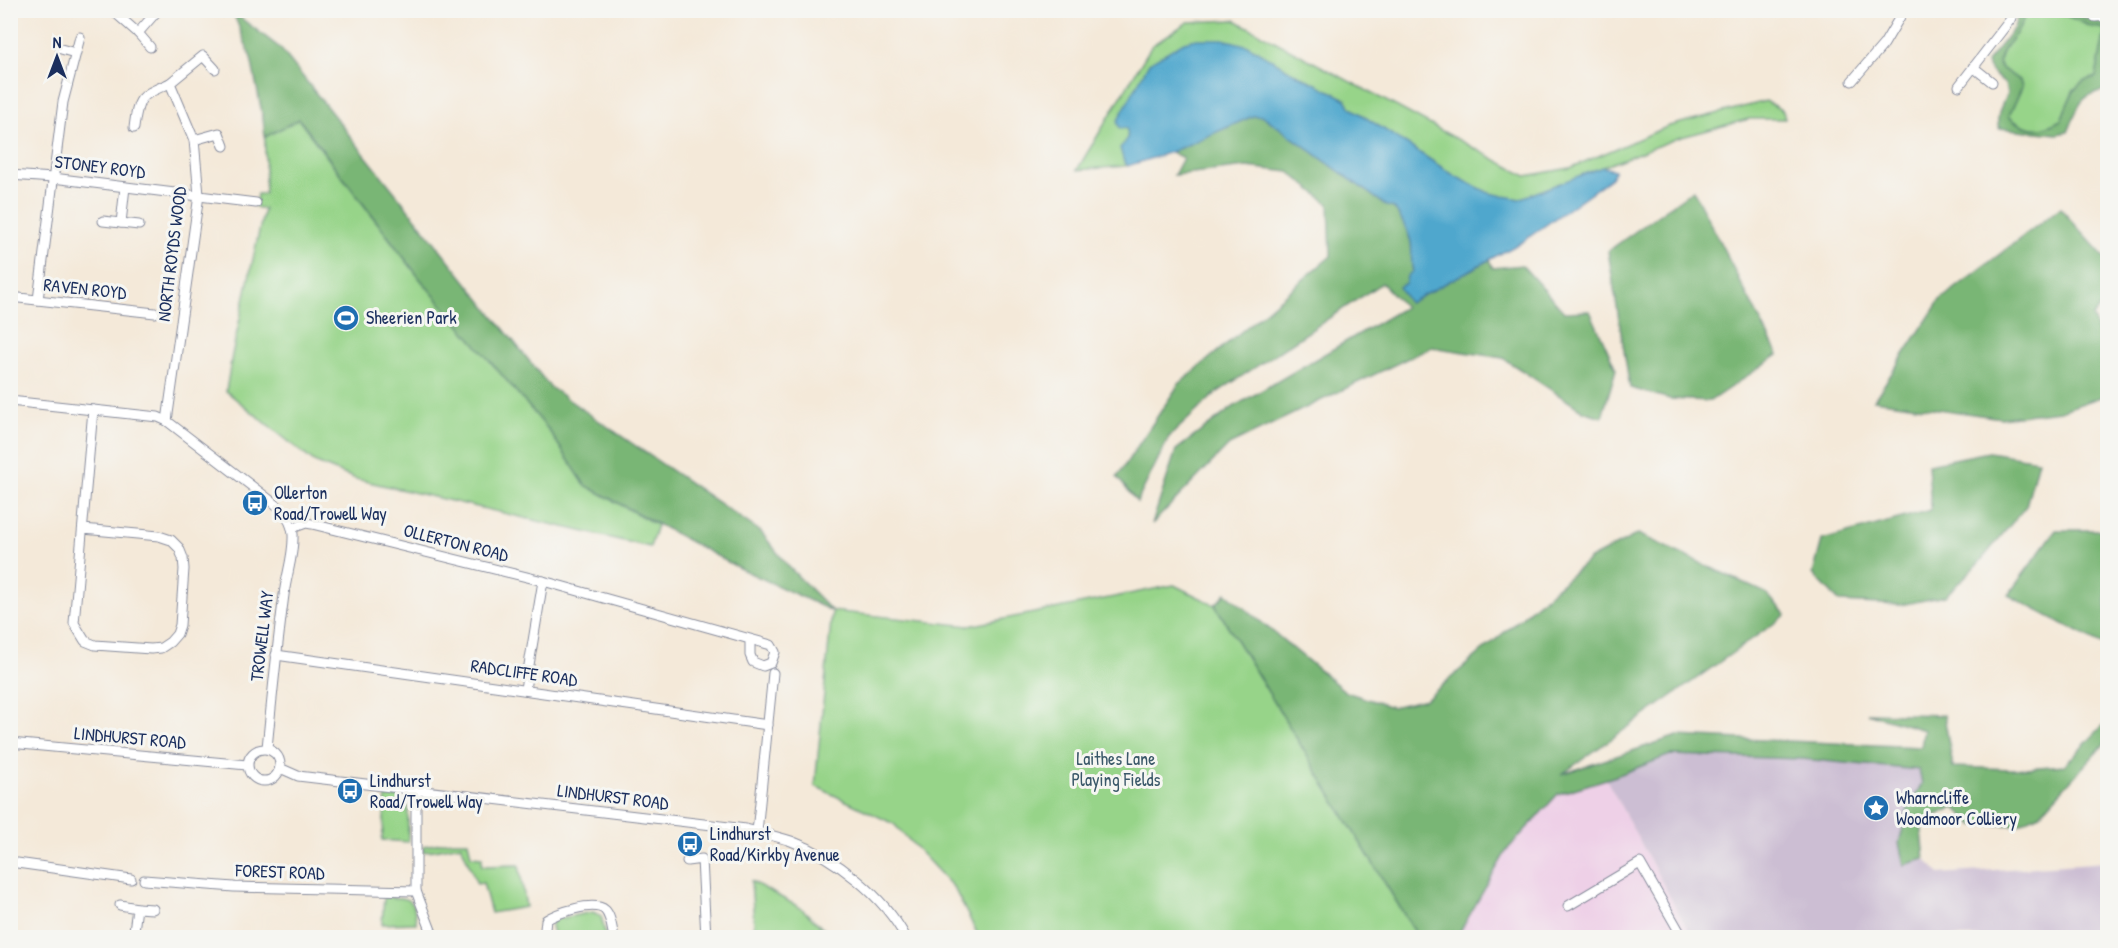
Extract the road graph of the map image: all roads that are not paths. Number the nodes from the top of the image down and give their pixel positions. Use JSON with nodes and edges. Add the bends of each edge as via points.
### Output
{"nodes":[{"id":1,"x":112,"y":10,"type":"edge"},
{"id":2,"x":158,"y":10,"type":"edge"},
{"id":3,"x":1904,"y":10,"type":"edge"},
{"id":4,"x":2014,"y":10,"type":"edge"},
{"id":5,"x":2082,"y":10,"type":"edge"},
{"id":6,"x":2108,"y":16,"type":"edge"},
{"id":7,"x":138,"y":33,"type":"junction"},
{"id":8,"x":80,"y":37,"type":"dead end"},
{"id":9,"x":150,"y":46,"type":"dead end"},
{"id":10,"x":61,"y":49,"type":"dead end"},
{"id":11,"x":75,"y":53,"type":"junction"},
{"id":12,"x":1973,"y":67,"type":"junction"},
{"id":13,"x":215,"y":69,"type":"dead end"},
{"id":14,"x":1852,"y":81,"type":"dead end"},
{"id":15,"x":1992,"y":82,"type":"dead end"},
{"id":16,"x":170,"y":83,"type":"junction"},
{"id":17,"x":1959,"y":87,"type":"dead end"},
{"id":18,"x":135,"y":128,"type":"dead end"},
{"id":19,"x":194,"y":140,"type":"junction"},
{"id":20,"x":224,"y":146,"type":"dead end"},
{"id":21,"x":10,"y":175,"type":"edge"},
{"id":22,"x":53,"y":178,"type":"junction"},
{"id":23,"x":125,"y":187,"type":"junction"},
{"id":24,"x":199,"y":195,"type":"junction"},
{"id":25,"x":256,"y":203,"type":"dead end"},
{"id":26,"x":103,"y":221,"type":"dead end"},
{"id":27,"x":121,"y":223,"type":"junction"},
{"id":28,"x":139,"y":225,"type":"dead end"},
{"id":29,"x":10,"y":297,"type":"edge"},
{"id":30,"x":38,"y":300,"type":"junction"},
{"id":31,"x":155,"y":313,"type":"dead end"},
{"id":32,"x":10,"y":401,"type":"edge"},
{"id":33,"x":93,"y":410,"type":"junction"},
{"id":34,"x":167,"y":421,"type":"junction"},
{"id":35,"x":292,"y":528,"type":"junction"},
{"id":36,"x":83,"y":530,"type":"junction"},
{"id":37,"x":543,"y":581,"type":"junction"},
{"id":38,"x":750,"y":640,"type":"dead end"},
{"id":39,"x":276,"y":655,"type":"junction"},
{"id":40,"x":773,"y":673,"type":"dead end"},
{"id":41,"x":525,"y":689,"type":"junction"},
{"id":42,"x":768,"y":725,"type":"junction"},
{"id":43,"x":10,"y":743,"type":"edge"},
{"id":44,"x":267,"y":748,"type":"junction"},
{"id":45,"x":247,"y":765,"type":"junction"},
{"id":46,"x":280,"y":768,"type":"junction"},
{"id":47,"x":416,"y":790,"type":"junction"},
{"id":48,"x":757,"y":832,"type":"junction"},
{"id":49,"x":687,"y":861,"type":"dead end"},
{"id":50,"x":10,"y":862,"type":"edge"},
{"id":51,"x":131,"y":879,"type":"dead end"},
{"id":52,"x":144,"y":880,"type":"dead end"},
{"id":53,"x":416,"y":891,"type":"junction"},
{"id":54,"x":120,"y":905,"type":"dead end"},
{"id":55,"x":1568,"y":906,"type":"dead end"},
{"id":56,"x":137,"y":908,"type":"junction"},
{"id":57,"x":153,"y":909,"type":"dead end"},
{"id":58,"x":133,"y":938,"type":"edge"},
{"id":59,"x":434,"y":938,"type":"edge"},
{"id":60,"x":547,"y":938,"type":"edge"},
{"id":61,"x":614,"y":938,"type":"edge"},
{"id":62,"x":706,"y":938,"type":"edge"},
{"id":63,"x":906,"y":938,"type":"edge"},
{"id":64,"x":1683,"y":938,"type":"edge"}],
"edges":[{"from":1,"to":7,"type":"street"},
{"from":2,"to":7,"type":"street"},
{"from":3,"to":14,"type":"street","via":[[1884,44]]},
{"from":4,"to":12,"type":"street"},
{"from":5,"to":6,"type":"street","via":[[2095,17]]},
{"from":7,"to":9,"type":"street"},
{"from":8,"to":11,"type":"street"},
{"from":10,"to":11,"type":"street"},
{"from":11,"to":22,"type":"street","via":[[63,102]]},
{"from":12,"to":15,"type":"street"},
{"from":12,"to":17,"type":"street"},
{"from":13,"to":16,"type":"street","via":[[203,56]]},
{"from":16,"to":18,"type":"street","via":[[143,95],[136,106]]},
{"from":16,"to":19,"type":"street","name":"NORTH ROYDS WOOD"},
{"from":19,"to":20,"type":"street","via":[[219,133]]},
{"from":19,"to":24,"type":"street","name":"NORTH ROYDS WOOD"},
{"from":21,"to":22,"type":"street","name":"STONEY ROYD"},
{"from":22,"to":23,"type":"street","name":"STONEY ROYD"},
{"from":22,"to":30,"type":"street"},
{"from":23,"to":24,"type":"street","name":"STONEY ROYD"},
{"from":23,"to":27,"type":"street"},
{"from":24,"to":25,"type":"street","name":"STONEY ROYD"},
{"from":24,"to":34,"type":"street","name":"NORTH ROYDS WOOD"},
{"from":26,"to":27,"type":"street"},
{"from":27,"to":28,"type":"street"},
{"from":29,"to":30,"type":"street","name":"RAVEN ROYD"},
{"from":30,"to":31,"type":"street","name":"RAVEN ROYD"},
{"from":32,"to":33,"type":"street"},
{"from":33,"to":34,"type":"street"},
{"from":33,"to":36,"type":"street"},
{"from":34,"to":35,"type":"street","via":[[279,507]]},
{"from":35,"to":37,"type":"street","name":"OLLERTON ROAD","via":[[312,524]]},
{"from":35,"to":39,"type":"street","name":"TROWELL WAY"},
{"from":36,"to":36,"type":"street","via":[[74,623],[78,632],[85,641],[96,645],[151,650],[170,642],[180,625],[184,568],[179,548],[159,536]]},
{"from":37,"to":38,"type":"street","name":"OLLERTON ROAD"},
{"from":37,"to":41,"type":"street"},
{"from":39,"to":41,"type":"street","name":"RADCLIFFE ROAD"},
{"from":39,"to":44,"type":"street","name":"TROWELL WAY"},
{"from":40,"to":42,"type":"street"},
{"from":41,"to":42,"type":"street","name":"RADCLIFFE ROAD"},
{"from":42,"to":48,"type":"street"},
{"from":43,"to":45,"type":"street","name":"LINDHURST ROAD"},
{"from":44,"to":45,"type":"street","via":[[252,753]]},
{"from":44,"to":46,"type":"street","via":[[278,756]]},
{"from":45,"to":46,"type":"street","name":"LINDHURST ROAD","via":[[252,776],[262,781],[273,778]]},
{"from":46,"to":47,"type":"street","name":"LINDHURST ROAD","via":[[298,776]]},
{"from":47,"to":48,"type":"street","name":"LINDHURST ROAD"},
{"from":47,"to":53,"type":"street"},
{"from":48,"to":63,"type":"street","name":"LINDHURST ROAD","via":[[793,842],[832,862],[883,904]]},
{"from":49,"to":62,"type":"street","via":[[702,859]]},
{"from":50,"to":51,"type":"street"},
{"from":52,"to":53,"type":"street","name":"FOREST ROAD","via":[[234,887]]},
{"from":53,"to":59,"type":"street"},
{"from":54,"to":56,"type":"street"},
{"from":55,"to":64,"type":"street","via":[[1640,863]]},
{"from":56,"to":57,"type":"street"},
{"from":56,"to":58,"type":"street"},
{"from":60,"to":61,"type":"street","via":[[546,920],[555,913],[594,905],[609,916]]}]}
